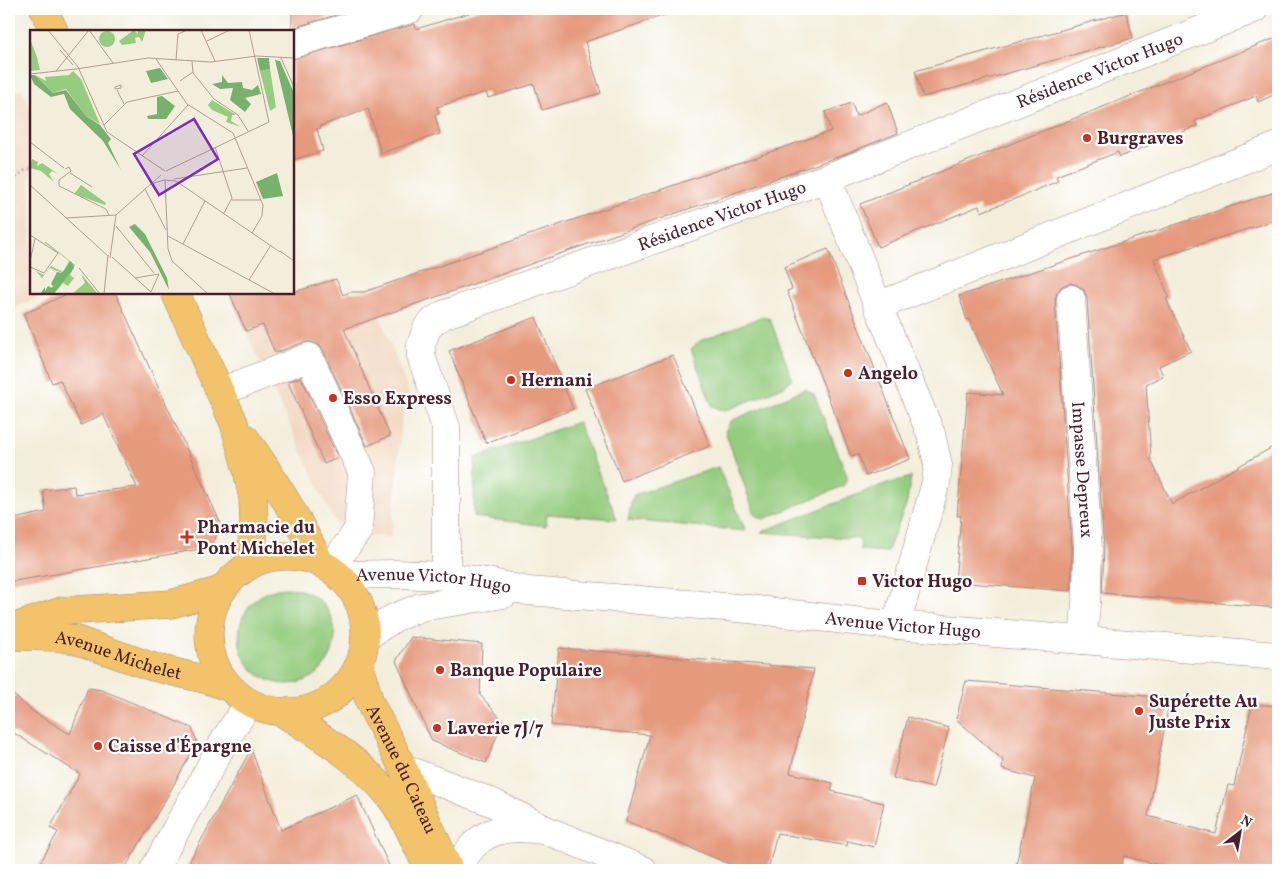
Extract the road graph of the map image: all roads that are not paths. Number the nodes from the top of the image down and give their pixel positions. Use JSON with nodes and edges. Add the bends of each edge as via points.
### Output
{"nodes":[{"id":1,"x":44,"y":9,"type":"edge"},
{"id":2,"x":410,"y":9,"type":"edge"},
{"id":3,"x":1254,"y":9,"type":"edge"},
{"id":4,"x":54,"y":30,"type":"edge"},
{"id":5,"x":294,"y":43,"type":"edge"},
{"id":6,"x":1278,"y":146,"type":"edge"},
{"id":7,"x":827,"y":178,"type":"junction"},
{"id":8,"x":176,"y":294,"type":"edge"},
{"id":9,"x":1071,"y":299,"type":"dead end"},
{"id":10,"x":878,"y":306,"type":"junction"},
{"id":11,"x":220,"y":392,"type":"junction"},
{"id":12,"x":234,"y":423,"type":"junction"},
{"id":13,"x":248,"y":566,"type":"junction"},
{"id":14,"x":330,"y":569,"type":"junction"},
{"id":15,"x":446,"y":576,"type":"junction"},
{"id":16,"x":222,"y":590,"type":"junction"},
{"id":17,"x":528,"y":591,"type":"junction"},
{"id":18,"x":896,"y":625,"type":"junction"},
{"id":19,"x":9,"y":629,"type":"edge"},
{"id":20,"x":9,"y":636,"type":"edge"},
{"id":21,"x":365,"y":637,"type":"junction"},
{"id":22,"x":1083,"y":640,"type":"junction"},
{"id":23,"x":1278,"y":656,"type":"edge"},
{"id":24,"x":359,"y":666,"type":"junction"},
{"id":25,"x":228,"y":687,"type":"junction"},
{"id":26,"x":249,"y":703,"type":"junction"},
{"id":27,"x":283,"y":713,"type":"junction"},
{"id":28,"x":403,"y":768,"type":"junction"},
{"id":29,"x":548,"y":831,"type":"junction"},
{"id":30,"x":154,"y":870,"type":"edge"},
{"id":31,"x":428,"y":870,"type":"edge"},
{"id":32,"x":449,"y":870,"type":"edge"},
{"id":33,"x":455,"y":870,"type":"edge"},
{"id":34,"x":643,"y":870,"type":"edge"}],
"edges":[{"from":1,"to":4,"type":"main road"},
{"from":2,"to":5,"type":"street"},
{"from":3,"to":7,"type":"street","name":"Résidence Victor Hugo"},
{"from":6,"to":10,"type":"street"},
{"from":7,"to":10,"type":"street"},
{"from":7,"to":15,"type":"street","name":"Résidence Victor Hugo","via":[[443,315],[434,321],[421,344],[421,356],[446,427]]},
{"from":8,"to":11,"type":"main road"},
{"from":9,"to":22,"type":"street","name":"Impasse Depreux","via":[[1088,548]]},
{"from":10,"to":18,"type":"street","via":[[931,434],[938,464],[936,482]]},
{"from":11,"to":12,"type":"main road"},
{"from":11,"to":14,"type":"street","via":[[309,357],[362,472],[358,530]]},
{"from":12,"to":13,"type":"main road","via":[[253,498],[253,538]]},
{"from":12,"to":14,"type":"main road","via":[[280,488]]},
{"from":13,"to":14,"type":"main road","via":[[268,558],[289,556],[310,560]]},
{"from":13,"to":16,"type":"main road","via":[[233,576]]},
{"from":14,"to":15,"type":"street","name":"Avenue Victor Hugo"},
{"from":14,"to":21,"type":"main road","via":[[357,600],[363,615]]},
{"from":15,"to":17,"type":"street","name":"Avenue Victor Hugo"},
{"from":16,"to":19,"type":"main road","name":"Avenue Michelet","via":[[171,604],[62,611]]},
{"from":16,"to":25,"type":"main road","via":[[212,609],[208,639],[212,660]]},
{"from":17,"to":18,"type":"street","name":"Avenue Victor Hugo"},
{"from":17,"to":21,"type":"street","name":"Avenue Victor Hugo","via":[[421,606],[394,618]]},
{"from":18,"to":22,"type":"street","name":"Avenue Victor Hugo"},
{"from":20,"to":25,"type":"main road","name":"Avenue Michelet","via":[[76,640],[153,667]]},
{"from":21,"to":24,"type":"main road"},
{"from":22,"to":23,"type":"street","name":"Avenue Victor Hugo"},
{"from":24,"to":27,"type":"main road","via":[[346,687],[330,700],[312,709]]},
{"from":24,"to":28,"type":"main road","name":"Avenue du Cateau","via":[[370,702]]},
{"from":25,"to":26,"type":"main road"},
{"from":26,"to":27,"type":"main road"},
{"from":26,"to":30,"type":"street","via":[[226,738]]},
{"from":27,"to":31,"type":"main road","name":"Avenue du Cateau","via":[[335,745],[369,773],[407,824]]},
{"from":28,"to":29,"type":"street","via":[[491,802]]},
{"from":28,"to":32,"type":"main road","name":"Avenue du Cateau"},
{"from":29,"to":33,"type":"street","via":[[517,827],[495,831],[475,843]]},
{"from":29,"to":34,"type":"street"}]}
